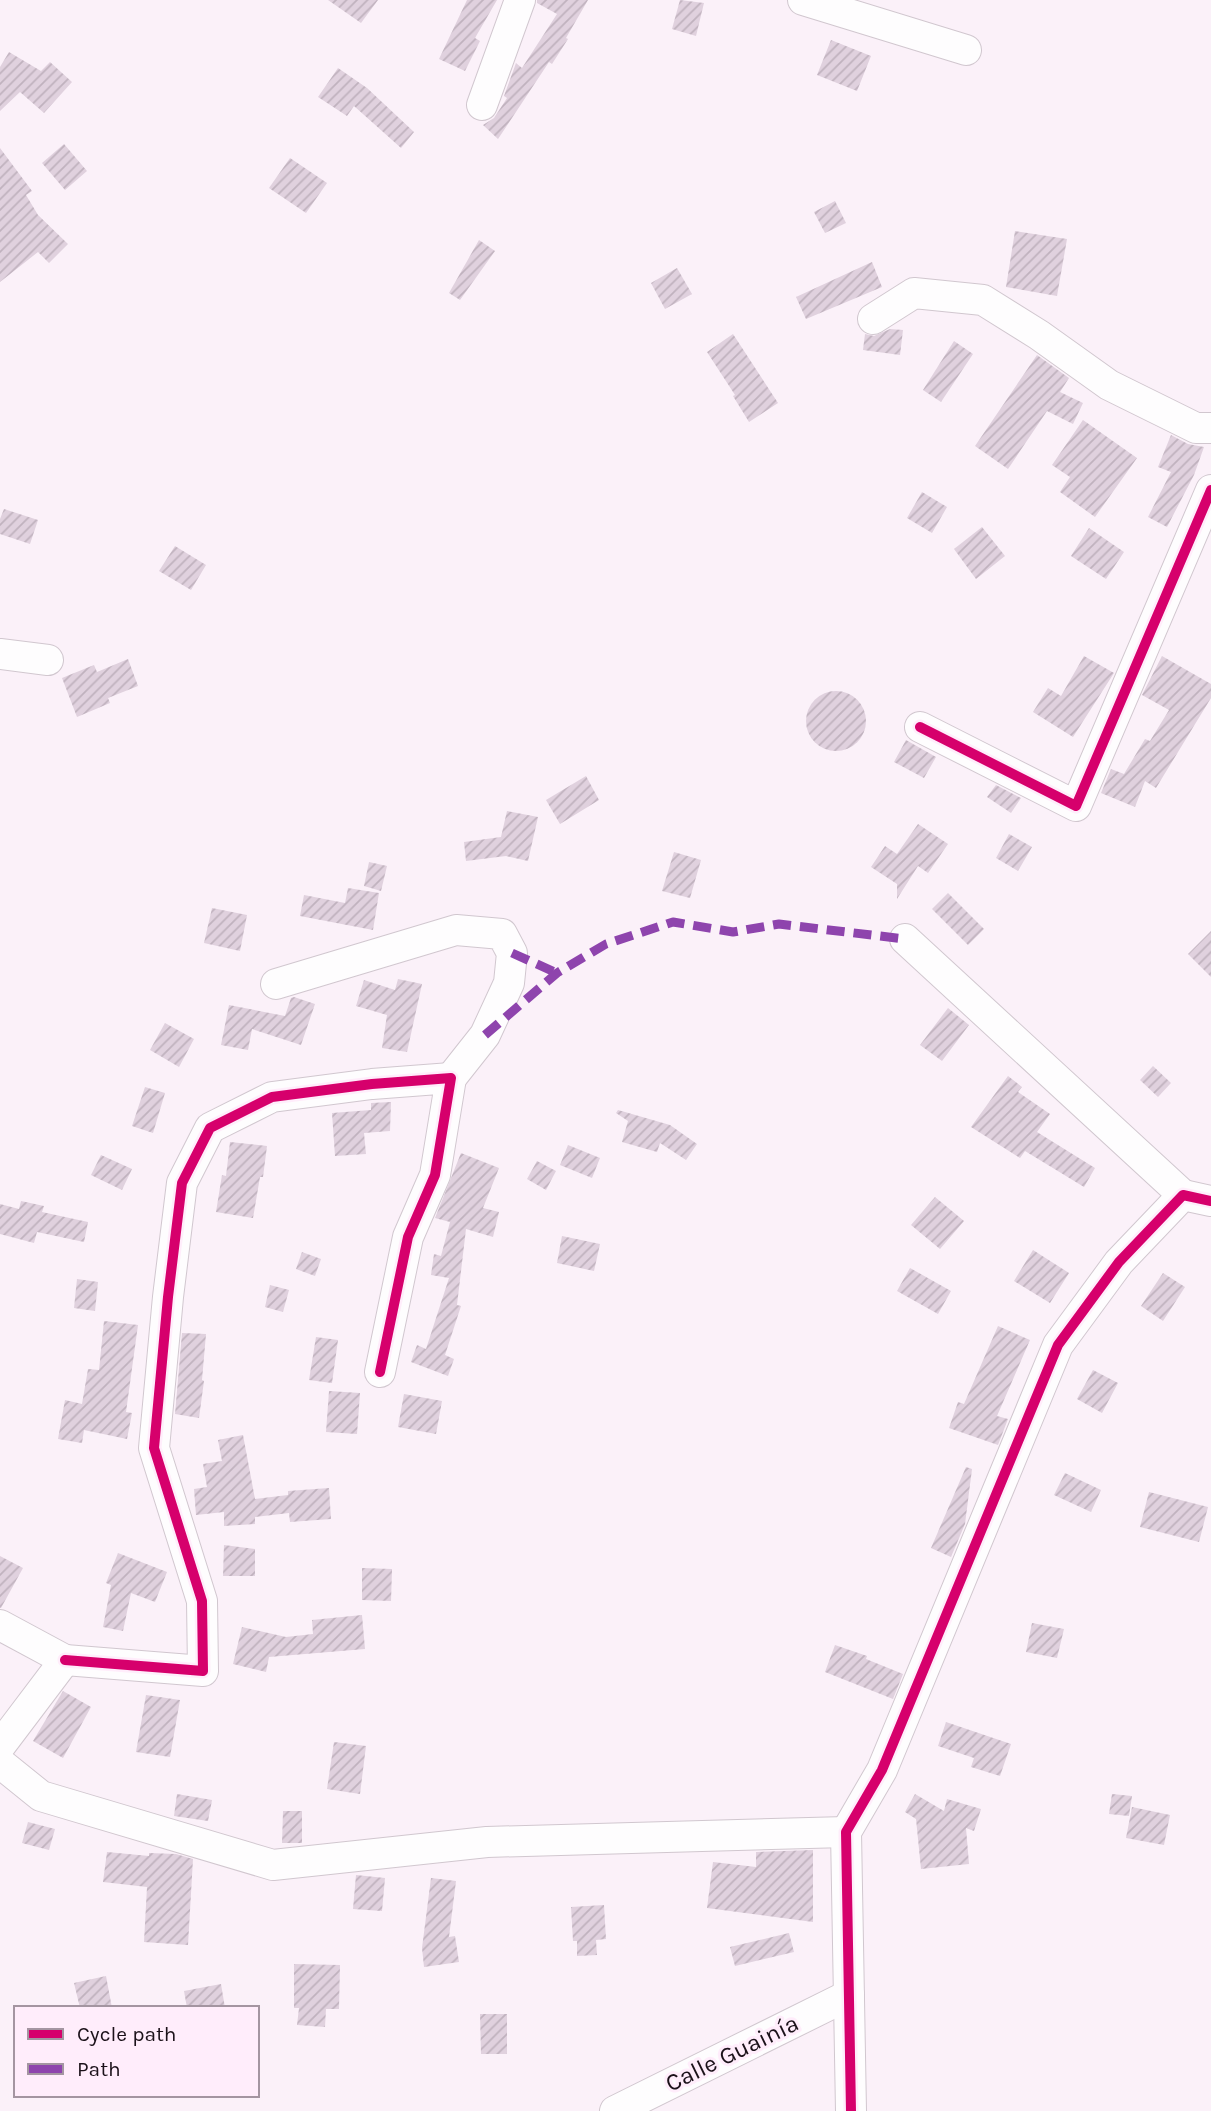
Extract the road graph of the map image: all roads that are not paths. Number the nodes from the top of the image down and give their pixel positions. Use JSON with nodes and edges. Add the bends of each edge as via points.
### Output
{"nodes":[{"id":1,"x":520,"y":0,"type":"edge"},
{"id":2,"x":803,"y":0,"type":"edge"},
{"id":3,"x":966,"y":50,"type":"dead end"},
{"id":4,"x":482,"y":105,"type":"dead end"},
{"id":5,"x":873,"y":319,"type":"dead end"},
{"id":6,"x":1211,"y":428,"type":"edge"},
{"id":7,"x":1211,"y":490,"type":"edge"},
{"id":8,"x":0,"y":653,"type":"edge"},
{"id":9,"x":48,"y":660,"type":"dead end"},
{"id":10,"x":920,"y":727,"type":"dead end"},
{"id":11,"x":905,"y":939,"type":"dead end"},
{"id":12,"x":276,"y":984,"type":"dead end"},
{"id":13,"x":451,"y":1078,"type":"junction"},
{"id":14,"x":1197,"y":1198,"type":"edge"},
{"id":15,"x":380,"y":1373,"type":"dead end"},
{"id":16,"x":0,"y":1625,"type":"edge"},
{"id":17,"x":65,"y":1660,"type":"junction"},
{"id":18,"x":0,"y":1746,"type":"edge"},
{"id":19,"x":0,"y":1763,"type":"edge"},
{"id":20,"x":846,"y":1832,"type":"junction"},
{"id":21,"x":849,"y":1995,"type":"junction"},
{"id":22,"x":615,"y":2111,"type":"edge"},
{"id":23,"x":851,"y":2111,"type":"edge"}],
"edges":[{"from":1,"to":4,"type":"street"},
{"from":2,"to":3,"type":"street"},
{"from":5,"to":6,"type":"street","via":[[914,293],[983,300],[1109,385],[1196,428]]},
{"from":7,"to":10,"type":"street","via":[[1076,806]]},
{"from":8,"to":9,"type":"street"},
{"from":11,"to":14,"type":"street"},
{"from":12,"to":13,"type":"street","via":[[456,930],[502,934],[512,953],[509,983],[485,1035]]},
{"from":13,"to":15,"type":"street","via":[[435,1175],[408,1237]]},
{"from":13,"to":17,"type":"street","via":[[272,1097],[210,1128],[182,1183],[154,1448],[202,1601],[203,1671]]},
{"from":14,"to":20,"type":"street","via":[[1119,1262],[1058,1345],[882,1770]]},
{"from":16,"to":17,"type":"street"},
{"from":17,"to":18,"type":"street"},
{"from":19,"to":20,"type":"street","via":[[41,1796],[273,1865],[487,1842]]},
{"from":20,"to":21,"type":"street"},
{"from":21,"to":22,"type":"street","name":"Calle Guainía"},
{"from":21,"to":23,"type":"street"}]}
